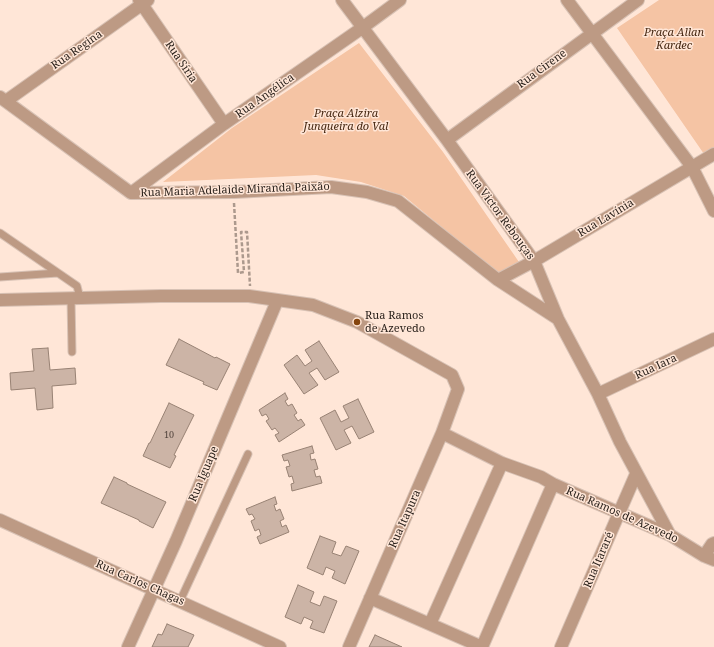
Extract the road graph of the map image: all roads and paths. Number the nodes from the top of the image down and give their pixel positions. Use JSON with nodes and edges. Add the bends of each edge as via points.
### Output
{"nodes":[{"id":1,"x":342,"y":0,"type":"edge"},
{"id":2,"x":400,"y":0,"type":"edge"},
{"id":3,"x":567,"y":0,"type":"edge"},
{"id":4,"x":638,"y":0,"type":"edge"},
{"id":5,"x":143,"y":1,"type":"edge"},
{"id":6,"x":362,"y":28,"type":"junction"},
{"id":7,"x":592,"y":33,"type":"junction"},
{"id":8,"x":2,"y":97,"type":"edge"},
{"id":9,"x":224,"y":124,"type":"junction"},
{"id":10,"x":447,"y":140,"type":"junction"},
{"id":11,"x":714,"y":154,"type":"edge"},
{"id":12,"x":692,"y":167,"type":"junction"},
{"id":13,"x":234,"y":192,"type":"junction"},
{"id":14,"x":131,"y":193,"type":"junction"},
{"id":15,"x":714,"y":211,"type":"edge"},
{"id":16,"x":0,"y":233,"type":"edge"},
{"id":17,"x":534,"y":261,"type":"junction"},
{"id":18,"x":58,"y":273,"type":"junction"},
{"id":19,"x":0,"y":277,"type":"edge"},
{"id":20,"x":498,"y":280,"type":"junction"},
{"id":21,"x":249,"y":296,"type":"junction"},
{"id":22,"x":75,"y":298,"type":"junction"},
{"id":23,"x":0,"y":300,"type":"edge"},
{"id":24,"x":277,"y":301,"type":"junction"},
{"id":25,"x":558,"y":319,"type":"junction"},
{"id":26,"x":714,"y":339,"type":"edge"},
{"id":27,"x":72,"y":352,"type":"dead end"},
{"id":28,"x":598,"y":394,"type":"junction"},
{"id":29,"x":442,"y":433,"type":"junction"},
{"id":30,"x":248,"y":454,"type":"dead end"},
{"id":31,"x":502,"y":463,"type":"junction"},
{"id":32,"x":636,"y":474,"type":"junction"},
{"id":33,"x":552,"y":484,"type":"junction"},
{"id":34,"x":619,"y":513,"type":"junction"},
{"id":35,"x":0,"y":520,"type":"edge"},
{"id":36,"x":670,"y":535,"type":"junction"},
{"id":37,"x":714,"y":543,"type":"edge"},
{"id":38,"x":709,"y":558,"type":"edge"},
{"id":39,"x":155,"y":589,"type":"junction"},
{"id":40,"x":370,"y":598,"type":"junction"},
{"id":41,"x":180,"y":601,"type":"junction"},
{"id":42,"x":430,"y":624,"type":"junction"},
{"id":43,"x":128,"y":647,"type":"edge"},
{"id":44,"x":280,"y":647,"type":"edge"},
{"id":45,"x":349,"y":647,"type":"edge"},
{"id":46,"x":482,"y":647,"type":"edge"},
{"id":47,"x":561,"y":647,"type":"edge"}],
"edges":[{"from":1,"to":6,"type":"street","name":"Rua Victor Rebouças"},
{"from":2,"to":6,"type":"street","name":"Rua Angélica"},
{"from":3,"to":7,"type":"street"},
{"from":4,"to":7,"type":"street","name":"Rua Cirene"},
{"from":5,"to":8,"type":"street","name":"Rua Regina"},
{"from":5,"to":9,"type":"street","name":"Rua Síria"},
{"from":6,"to":9,"type":"street","name":"Rua Angélica"},
{"from":6,"to":10,"type":"street","name":"Rua Victor Rebouças"},
{"from":7,"to":10,"type":"street","name":"Rua Cirene"},
{"from":7,"to":12,"type":"street"},
{"from":8,"to":14,"type":"street","name":"Rua Maria Adelaide Miranda Paixão"},
{"from":9,"to":14,"type":"street","name":"Rua Angélica"},
{"from":10,"to":17,"type":"street","name":"Rua Victor Rebouças"},
{"from":11,"to":12,"type":"street","name":"Rua Lavínia"},
{"from":12,"to":15,"type":"street"},
{"from":12,"to":17,"type":"street","name":"Rua Lavínia"},
{"from":13,"to":14,"type":"street","name":"Rua Maria Adelaide Miranda Paixão"},
{"from":13,"to":20,"type":"street","name":"Rua Maria Adelaide Miranda Paixão","via":[[331,187],[366,192],[398,201]]},
{"from":13,"to":21,"type":"path","via":[[238,273],[244,272],[241,232],[246,232],[251,282]]},
{"from":16,"to":18,"type":"lane"},
{"from":17,"to":20,"type":"street","name":"Rua Lavínia"},
{"from":17,"to":25,"type":"street","name":"Rua Victor Rebouças"},
{"from":18,"to":19,"type":"lane"},
{"from":18,"to":22,"type":"lane","via":[[77,286]]},
{"from":20,"to":25,"type":"street","name":"Rua Maria Adelaide Miranda Paixão"},
{"from":21,"to":22,"type":"street"},
{"from":21,"to":24,"type":"street"},
{"from":22,"to":23,"type":"street"},
{"from":22,"to":27,"type":"lane"},
{"from":24,"to":29,"type":"street","name":"Rua Itapura","via":[[313,305],[357,322],[452,375],[458,389]]},
{"from":24,"to":39,"type":"street","name":"Rua Iguape"},
{"from":25,"to":28,"type":"street","name":"Rua Victor Rebouças"},
{"from":26,"to":28,"type":"street","name":"Rua Iara"},
{"from":28,"to":32,"type":"street","name":"Rua Victor Rebouças"},
{"from":29,"to":31,"type":"street","name":"Rua Ramos de Azevedo"},
{"from":29,"to":40,"type":"street","name":"Rua Itapura"},
{"from":30,"to":41,"type":"lane"},
{"from":31,"to":33,"type":"street","name":"Rua Ramos de Azevedo"},
{"from":31,"to":42,"type":"street"},
{"from":32,"to":34,"type":"street","name":"Rua Itararé"},
{"from":32,"to":36,"type":"street","name":"Rua Victor Rebouças"},
{"from":33,"to":34,"type":"street","name":"Rua Ramos de Azevedo"},
{"from":33,"to":46,"type":"street"},
{"from":34,"to":36,"type":"street","name":"Rua Ramos de Azevedo"},
{"from":34,"to":47,"type":"street","name":"Rua Itararé"},
{"from":35,"to":39,"type":"street","name":"Rua Carlos Chagas"},
{"from":36,"to":38,"type":"street","name":"Rua Ramos de Azevedo"},
{"from":37,"to":38,"type":"street"},
{"from":39,"to":41,"type":"street","name":"Rua Carlos Chagas"},
{"from":39,"to":43,"type":"street","name":"Rua Iguape"},
{"from":40,"to":42,"type":"street"},
{"from":40,"to":45,"type":"street","name":"Rua Itapura"},
{"from":41,"to":44,"type":"street","name":"Rua Carlos Chagas"},
{"from":42,"to":46,"type":"street"}]}
